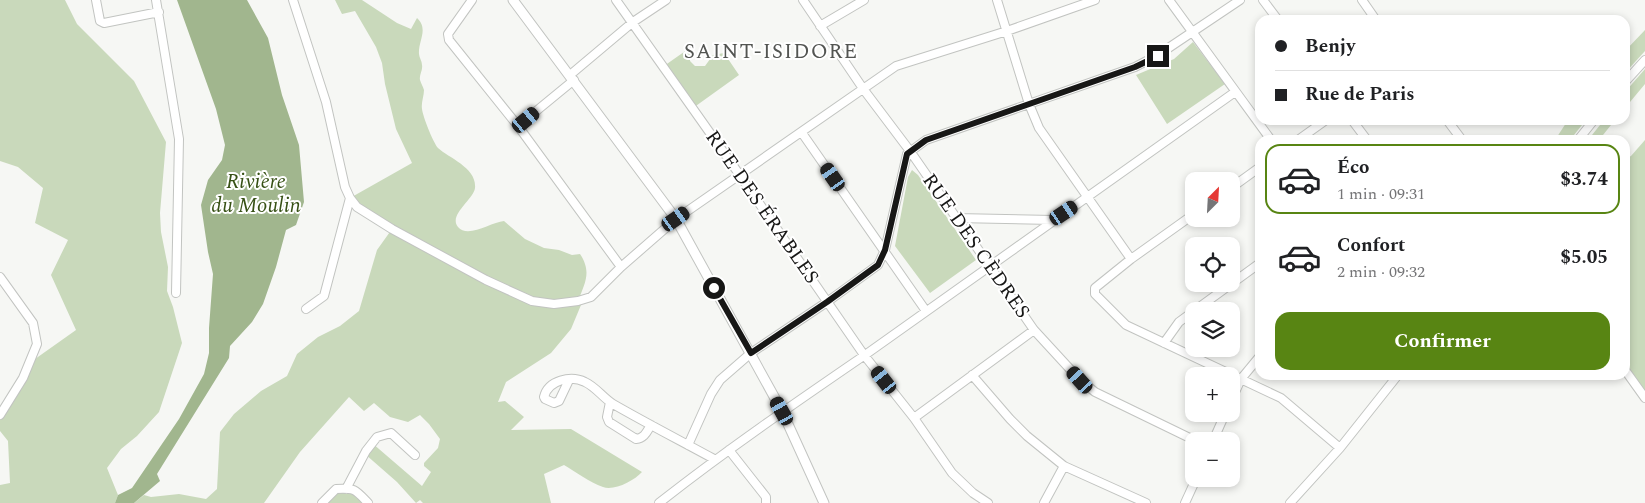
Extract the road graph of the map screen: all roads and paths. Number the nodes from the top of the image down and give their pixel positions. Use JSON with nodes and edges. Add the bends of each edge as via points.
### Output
{"nodes":[{"id":1,"x":96,"y":0,"type":"edge"},
{"id":2,"x":156,"y":0,"type":"edge"},
{"id":3,"x":293,"y":0,"type":"edge"},
{"id":4,"x":472,"y":0,"type":"edge"},
{"id":5,"x":513,"y":0,"type":"edge"},
{"id":6,"x":616,"y":0,"type":"edge"},
{"id":7,"x":666,"y":0,"type":"edge"},
{"id":8,"x":803,"y":0,"type":"edge"},
{"id":9,"x":864,"y":0,"type":"edge"},
{"id":10,"x":997,"y":0,"type":"edge"},
{"id":11,"x":1095,"y":0,"type":"edge"},
{"id":12,"x":1169,"y":0,"type":"edge"},
{"id":13,"x":1240,"y":0,"type":"edge"},
{"id":14,"x":1263,"y":0,"type":"edge"},
{"id":15,"x":1362,"y":0,"type":"edge"},
{"id":16,"x":159,"y":12,"type":"junction"},
{"id":17,"x":1274,"y":15,"type":"edge"},
{"id":18,"x":1372,"y":15,"type":"edge"},
{"id":19,"x":633,"y":22,"type":"junction"},
{"id":20,"x":820,"y":26,"type":"junction"},
{"id":21,"x":1008,"y":32,"type":"junction"},
{"id":22,"x":1193,"y":32,"type":"junction"},
{"id":23,"x":1645,"y":60,"type":"edge"},
{"id":24,"x":1630,"y":76,"type":"edge"},
{"id":25,"x":572,"y":78,"type":"junction"},
{"id":26,"x":864,"y":90,"type":"junction"},
{"id":27,"x":1235,"y":92,"type":"junction"},
{"id":28,"x":1030,"y":104,"type":"junction"},
{"id":29,"x":1255,"y":119,"type":"edge"},
{"id":30,"x":1319,"y":125,"type":"edge"},
{"id":31,"x":1590,"y":125,"type":"edge"},
{"id":32,"x":518,"y":126,"type":"junction"},
{"id":33,"x":802,"y":133,"type":"junction"},
{"id":34,"x":1305,"y":135,"type":"edge"},
{"id":35,"x":1582,"y":135,"type":"edge"},
{"id":36,"x":910,"y":151,"type":"junction"},
{"id":37,"x":1255,"y":171,"type":"edge"},
{"id":38,"x":740,"y":174,"type":"junction"},
{"id":39,"x":1240,"y":181,"type":"edge"},
{"id":40,"x":350,"y":198,"type":"junction"},
{"id":41,"x":1087,"y":198,"type":"junction"},
{"id":42,"x":956,"y":218,"type":"junction"},
{"id":43,"x":676,"y":219,"type":"junction"},
{"id":44,"x":1053,"y":220,"type":"junction"},
{"id":45,"x":1185,"y":220,"type":"edge"},
{"id":46,"x":885,"y":250,"type":"junction"},
{"id":47,"x":1131,"y":259,"type":"junction"},
{"id":48,"x":989,"y":266,"type":"junction"},
{"id":49,"x":622,"y":267,"type":"junction"},
{"id":50,"x":1255,"y":267,"type":"edge"},
{"id":51,"x":0,"y":278,"type":"edge"},
{"id":52,"x":176,"y":293,"type":"dead end"},
{"id":53,"x":827,"y":302,"type":"junction"},
{"id":54,"x":1206,"y":302,"type":"edge"},
{"id":55,"x":306,"y":309,"type":"dead end"},
{"id":56,"x":926,"y":311,"type":"junction"},
{"id":57,"x":1185,"y":318,"type":"edge"},
{"id":58,"x":1034,"y":330,"type":"junction"},
{"id":59,"x":1164,"y":343,"type":"junction"},
{"id":60,"x":751,"y":353,"type":"junction"},
{"id":61,"x":864,"y":355,"type":"junction"},
{"id":62,"x":1255,"y":362,"type":"edge"},
{"id":63,"x":972,"y":375,"type":"junction"},
{"id":64,"x":1630,"y":377,"type":"edge"},
{"id":65,"x":1241,"y":379,"type":"junction"},
{"id":66,"x":569,"y":380,"type":"dead end"},
{"id":67,"x":1394,"y":380,"type":"edge"},
{"id":68,"x":1645,"y":398,"type":"edge"},
{"id":69,"x":610,"y":402,"type":"junction"},
{"id":70,"x":782,"y":411,"type":"junction"},
{"id":71,"x":0,"y":415,"type":"edge"},
{"id":72,"x":914,"y":418,"type":"junction"},
{"id":73,"x":651,"y":425,"type":"junction"},
{"id":74,"x":1185,"y":436,"type":"edge"},
{"id":75,"x":688,"y":445,"type":"junction"},
{"id":76,"x":1340,"y":448,"type":"junction"},
{"id":77,"x":729,"y":450,"type":"junction"},
{"id":78,"x":415,"y":455,"type":"dead end"},
{"id":79,"x":714,"y":459,"type":"junction"},
{"id":80,"x":1064,"y":466,"type":"junction"},
{"id":81,"x":1192,"y":487,"type":"edge"},
{"id":82,"x":346,"y":489,"type":"junction"},
{"id":83,"x":322,"y":503,"type":"edge"},
{"id":84,"x":368,"y":503,"type":"edge"},
{"id":85,"x":659,"y":503,"type":"edge"},
{"id":86,"x":766,"y":503,"type":"edge"},
{"id":87,"x":824,"y":503,"type":"edge"},
{"id":88,"x":988,"y":503,"type":"edge"},
{"id":89,"x":1044,"y":503,"type":"edge"},
{"id":90,"x":1146,"y":503,"type":"edge"},
{"id":91,"x":1185,"y":503,"type":"edge"},
{"id":92,"x":1290,"y":503,"type":"edge"}],
"edges":[{"from":1,"to":16,"type":"street","via":[[100,21],[104,23]]},
{"from":2,"to":16,"type":"street"},
{"from":3,"to":40,"type":"street","via":[[326,102]]},
{"from":4,"to":32,"type":"street","via":[[448,34],[449,40]]},
{"from":5,"to":25,"type":"main road"},
{"from":6,"to":19,"type":"street","name":"RUE DES ÉRABLES"},
{"from":7,"to":19,"type":"street"},
{"from":8,"to":20,"type":"street","name":"RUE DES CÈDRES"},
{"from":9,"to":20,"type":"street"},
{"from":10,"to":21,"type":"street"},
{"from":11,"to":21,"type":"street"},
{"from":12,"to":22,"type":"street"},
{"from":13,"to":22,"type":"street"},
{"from":14,"to":17,"type":"street"},
{"from":15,"to":18,"type":"street"},
{"from":16,"to":52,"type":"street","via":[[179,138]]},
{"from":19,"to":25,"type":"street"},
{"from":19,"to":38,"type":"street","name":"RUE DES ÉRABLES"},
{"from":20,"to":26,"type":"street","name":"RUE DES CÈDRES"},
{"from":21,"to":26,"type":"street","via":[[896,66]]},
{"from":21,"to":28,"type":"street"},
{"from":22,"to":27,"type":"street"},
{"from":22,"to":28,"type":"street","via":[[1135,67]]},
{"from":23,"to":24,"type":"street"},
{"from":25,"to":32,"type":"street"},
{"from":25,"to":43,"type":"main road"},
{"from":26,"to":33,"type":"street"},
{"from":26,"to":36,"type":"street","name":"RUE DES CÈDRES"},
{"from":27,"to":29,"type":"street"},
{"from":27,"to":41,"type":"street"},
{"from":28,"to":36,"type":"street","via":[[926,140]]},
{"from":28,"to":41,"type":"street","via":[[1039,128]]},
{"from":30,"to":34,"type":"street"},
{"from":31,"to":35,"type":"street"},
{"from":32,"to":49,"type":"street"},
{"from":33,"to":38,"type":"street"},
{"from":33,"to":46,"type":"street"},
{"from":36,"to":42,"type":"street","name":"RUE DES CÈDRES"},
{"from":36,"to":46,"type":"street"},
{"from":37,"to":39,"type":"street"},
{"from":38,"to":43,"type":"street"},
{"from":38,"to":53,"type":"street","name":"RUE DES ÉRABLES"},
{"from":40,"to":49,"type":"street","via":[[392,229],[532,301],[554,304],[591,297]]},
{"from":40,"to":55,"type":"street","via":[[324,296]]},
{"from":41,"to":44,"type":"street"},
{"from":41,"to":47,"type":"street"},
{"from":42,"to":44,"type":"street"},
{"from":42,"to":48,"type":"street","name":"RUE DES CÈDRES"},
{"from":43,"to":49,"type":"street"},
{"from":43,"to":60,"type":"main road"},
{"from":44,"to":48,"type":"street"},
{"from":45,"to":47,"type":"street"},
{"from":46,"to":53,"type":"street","via":[[878,265]]},
{"from":46,"to":56,"type":"street"},
{"from":47,"to":59,"type":"street","via":[[1095,288],[1094,294],[1126,325]]},
{"from":48,"to":56,"type":"street"},
{"from":48,"to":58,"type":"street","name":"RUE DES CÈDRES"},
{"from":50,"to":54,"type":"street"},
{"from":51,"to":71,"type":"street","via":[[32,323],[36,344],[23,378]]},
{"from":53,"to":60,"type":"street"},
{"from":53,"to":61,"type":"street","name":"RUE DES ÉRABLES"},
{"from":56,"to":61,"type":"street"},
{"from":57,"to":59,"type":"street"},
{"from":58,"to":63,"type":"street"},
{"from":58,"to":74,"type":"street","name":"RUE DES CÈDRES","via":[[1080,380],[1096,392]]},
{"from":59,"to":65,"type":"street"},
{"from":60,"to":70,"type":"main road"},
{"from":60,"to":75,"type":"street","via":[[720,380]]},
{"from":61,"to":70,"type":"street"},
{"from":61,"to":72,"type":"street","name":"RUE DES ÉRABLES"},
{"from":62,"to":65,"type":"street"},
{"from":63,"to":72,"type":"street"},
{"from":63,"to":80,"type":"street","via":[[1016,425]]},
{"from":64,"to":68,"type":"street"},
{"from":65,"to":76,"type":"street","via":[[1281,398]]},
{"from":66,"to":69,"type":"street","via":[[585,382]]},
{"from":67,"to":76,"type":"street"},
{"from":69,"to":73,"type":"street"},
{"from":69,"to":73,"type":"street","via":[[609,422],[636,438],[645,435]]},
{"from":70,"to":77,"type":"street"},
{"from":70,"to":87,"type":"main road"},
{"from":72,"to":88,"type":"street","name":"RUE DES ÉRABLES","via":[[952,473]]},
{"from":73,"to":75,"type":"street"},
{"from":75,"to":79,"type":"street"},
{"from":76,"to":92,"type":"street"},
{"from":77,"to":79,"type":"street"},
{"from":77,"to":86,"type":"street","via":[[766,497]]},
{"from":78,"to":82,"type":"street","via":[[391,433],[377,437]]},
{"from":79,"to":85,"type":"street"},
{"from":80,"to":89,"type":"street"},
{"from":80,"to":90,"type":"street"},
{"from":81,"to":91,"type":"street"},
{"from":82,"to":83,"type":"street","via":[[336,489]]},
{"from":82,"to":84,"type":"street","via":[[356,490]]}]}
